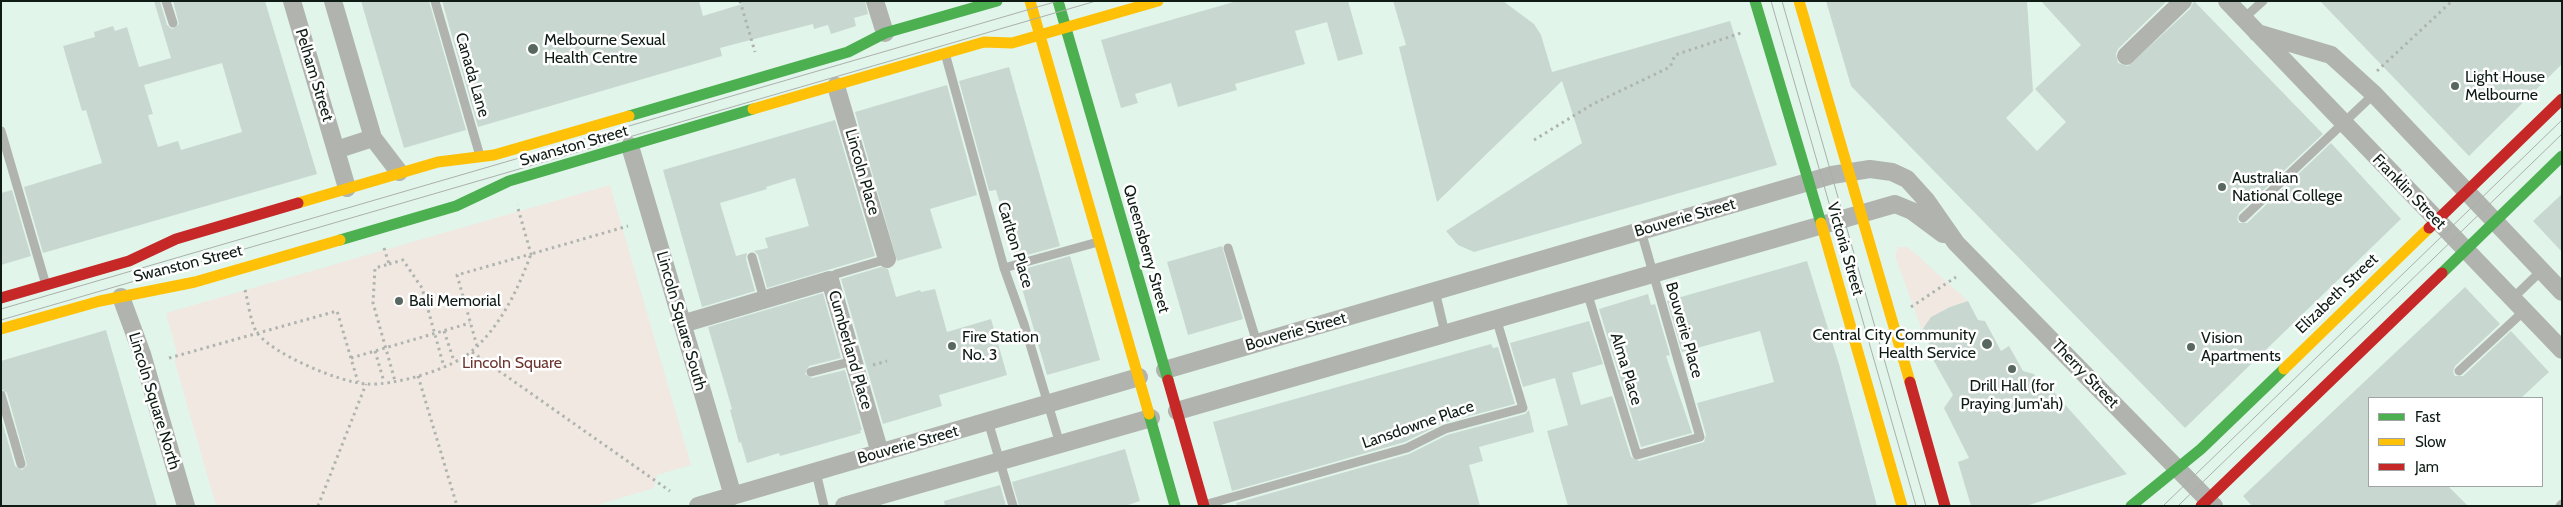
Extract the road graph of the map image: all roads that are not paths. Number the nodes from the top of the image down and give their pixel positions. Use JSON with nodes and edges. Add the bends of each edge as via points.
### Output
{"nodes":[{"id":1,"x":166,"y":1,"type":"edge"},
{"id":2,"x":292,"y":1,"type":"edge"},
{"id":3,"x":333,"y":1,"type":"edge"},
{"id":4,"x":435,"y":1,"type":"edge"},
{"id":5,"x":876,"y":1,"type":"edge"},
{"id":6,"x":997,"y":1,"type":"edge"},
{"id":7,"x":1030,"y":1,"type":"edge"},
{"id":8,"x":1058,"y":1,"type":"edge"},
{"id":9,"x":1158,"y":1,"type":"edge"},
{"id":10,"x":1755,"y":1,"type":"edge"},
{"id":11,"x":1799,"y":1,"type":"edge"},
{"id":12,"x":2183,"y":1,"type":"edge"},
{"id":13,"x":2226,"y":1,"type":"edge"},
{"id":14,"x":2262,"y":1,"type":"edge"},
{"id":15,"x":2243,"y":19,"type":"junction"},
{"id":16,"x":173,"y":23,"type":"dead end"},
{"id":17,"x":1065,"y":28,"type":"junction"},
{"id":18,"x":885,"y":33,"type":"junction"},
{"id":19,"x":2257,"y":33,"type":"junction"},
{"id":20,"x":1040,"y":35,"type":"junction"},
{"id":21,"x":945,"y":54,"type":"junction"},
{"id":22,"x":2126,"y":56,"type":"dead end"},
{"id":23,"x":836,"y":86,"type":"junction"},
{"id":24,"x":2374,"y":94,"type":"junction"},
{"id":25,"x":2562,"y":99,"type":"edge"},
{"id":26,"x":2343,"y":123,"type":"junction"},
{"id":27,"x":1,"y":131,"type":"edge"},
{"id":28,"x":374,"y":138,"type":"junction"},
{"id":29,"x":630,"y":146,"type":"junction"},
{"id":30,"x":336,"y":150,"type":"junction"},
{"id":31,"x":480,"y":156,"type":"junction"},
{"id":32,"x":2562,"y":156,"type":"edge"},
{"id":33,"x":6,"y":163,"type":"edge"},
{"id":34,"x":1850,"y":171,"type":"junction"},
{"id":35,"x":399,"y":172,"type":"junction"},
{"id":36,"x":1809,"y":182,"type":"junction"},
{"id":37,"x":347,"y":188,"type":"junction"},
{"id":38,"x":2465,"y":192,"type":"junction"},
{"id":39,"x":1862,"y":213,"type":"junction"},
{"id":40,"x":2243,"y":218,"type":"dead end"},
{"id":41,"x":2436,"y":220,"type":"junction"},
{"id":42,"x":2494,"y":221,"type":"junction"},
{"id":43,"x":1821,"y":224,"type":"junction"},
{"id":44,"x":1641,"y":231,"type":"junction"},
{"id":45,"x":1112,"y":238,"type":"junction"},
{"id":46,"x":1956,"y":243,"type":"junction"},
{"id":47,"x":1228,"y":248,"type":"dead end"},
{"id":48,"x":2464,"y":249,"type":"junction"},
{"id":49,"x":752,"y":257,"type":"dead end"},
{"id":50,"x":887,"y":258,"type":"joint"},
{"id":51,"x":1004,"y":268,"type":"junction"},
{"id":52,"x":2542,"y":270,"type":"junction"},
{"id":53,"x":1652,"y":273,"type":"junction"},
{"id":54,"x":830,"y":280,"type":"junction"},
{"id":55,"x":46,"y":285,"type":"junction"},
{"id":56,"x":1435,"y":291,"type":"junction"},
{"id":57,"x":1588,"y":292,"type":"junction"},
{"id":58,"x":2562,"y":292,"type":"edge"},
{"id":59,"x":121,"y":296,"type":"junction"},
{"id":60,"x":1,"y":298,"type":"edge"},
{"id":61,"x":764,"y":300,"type":"junction"},
{"id":62,"x":2518,"y":305,"type":"junction"},
{"id":63,"x":1496,"y":318,"type":"junction"},
{"id":64,"x":682,"y":324,"type":"junction"},
{"id":65,"x":1,"y":329,"type":"edge"},
{"id":66,"x":1445,"y":333,"type":"junction"},
{"id":67,"x":1257,"y":343,"type":"junction"},
{"id":68,"x":2562,"y":350,"type":"edge"},
{"id":69,"x":852,"y":361,"type":"junction"},
{"id":70,"x":2459,"y":371,"type":"dead end"},
{"id":71,"x":811,"y":372,"type":"dead end"},
{"id":72,"x":1152,"y":374,"type":"junction"},
{"id":73,"x":1,"y":395,"type":"edge"},
{"id":74,"x":1048,"y":404,"type":"junction"},
{"id":75,"x":1164,"y":414,"type":"junction"},
{"id":76,"x":988,"y":421,"type":"junction"},
{"id":77,"x":1060,"y":444,"type":"junction"},
{"id":78,"x":880,"y":453,"type":"junction"},
{"id":79,"x":1637,"y":456,"type":"joint"},
{"id":80,"x":1001,"y":460,"type":"junction"},
{"id":81,"x":21,"y":464,"type":"dead end"},
{"id":82,"x":2177,"y":469,"type":"junction"},
{"id":83,"x":816,"y":472,"type":"junction"},
{"id":84,"x":741,"y":498,"type":"edge"},
{"id":85,"x":2207,"y":504,"type":"edge"},
{"id":86,"x":186,"y":506,"type":"edge"},
{"id":87,"x":698,"y":506,"type":"edge"},
{"id":88,"x":824,"y":506,"type":"edge"},
{"id":89,"x":844,"y":506,"type":"edge"},
{"id":90,"x":1013,"y":506,"type":"edge"},
{"id":91,"x":1175,"y":506,"type":"edge"},
{"id":92,"x":1203,"y":506,"type":"edge"},
{"id":93,"x":1902,"y":506,"type":"edge"},
{"id":94,"x":1945,"y":506,"type":"edge"},
{"id":95,"x":2131,"y":506,"type":"edge"}],
"edges":[{"from":1,"to":16,"type":"lane"},
{"from":2,"to":30,"type":"street","name":"Pelham Street"},
{"from":3,"to":28,"type":"street"},
{"from":4,"to":31,"type":"lane","name":"Canada Lane"},
{"from":5,"to":18,"type":"street"},
{"from":6,"to":18,"type":"street","name":"Swanston Street"},
{"from":7,"to":20,"type":"street","name":"Queensberry Street"},
{"from":8,"to":17,"type":"street","name":"Queensberry Street"},
{"from":9,"to":17,"type":"street","name":"Swanston Street"},
{"from":10,"to":36,"type":"street","name":"Victoria Street"},
{"from":11,"to":34,"type":"street","name":"Victoria Street"},
{"from":12,"to":22,"type":"street"},
{"from":13,"to":15,"type":"street","name":"Franklin Street"},
{"from":14,"to":15,"type":"lane"},
{"from":15,"to":19,"type":"street","name":"Franklin Street"},
{"from":17,"to":20,"type":"street","name":"Swanston Street"},
{"from":17,"to":45,"type":"street","name":"Queensberry Street"},
{"from":18,"to":31,"type":"street","name":"Swanston Street","via":[[848,52],[494,156]]},
{"from":19,"to":24,"type":"street","name":"Franklin Street","via":[[2331,56]]},
{"from":19,"to":26,"type":"street","name":"Franklin Street"},
{"from":20,"to":21,"type":"street","name":"Swanston Street","via":[[1012,43],[984,42]]},
{"from":20,"to":45,"type":"street","name":"Queensberry Street"},
{"from":21,"to":23,"type":"street","name":"Swanston Street"},
{"from":21,"to":51,"type":"lane","name":"Carlton Place"},
{"from":23,"to":29,"type":"street","name":"Swanston Street"},
{"from":23,"to":50,"type":"street","name":"Lincoln Place"},
{"from":24,"to":26,"type":"lane"},
{"from":24,"to":38,"type":"street","name":"Franklin Street"},
{"from":25,"to":38,"type":"street","name":"Elizabeth Street"},
{"from":26,"to":40,"type":"lane"},
{"from":26,"to":41,"type":"street","name":"Franklin Street"},
{"from":27,"to":33,"type":"lane"},
{"from":28,"to":30,"type":"street"},
{"from":28,"to":35,"type":"street"},
{"from":29,"to":59,"type":"street","name":"Swanston Street","via":[[510,181],[456,206],[195,282]]},
{"from":29,"to":64,"type":"street","name":"Lincoln Square South"},
{"from":30,"to":37,"type":"street","name":"Pelham Street"},
{"from":31,"to":35,"type":"street","name":"Swanston Street"},
{"from":32,"to":42,"type":"street"},
{"from":33,"to":55,"type":"lane"},
{"from":34,"to":36,"type":"street","name":"Bouverie Street"},
{"from":34,"to":39,"type":"street","name":"Victoria Street"},
{"from":34,"to":46,"type":"street","name":"Therry Street","via":[[1892,172],[1907,179]]},
{"from":35,"to":37,"type":"street","name":"Swanston Street"},
{"from":36,"to":43,"type":"street","name":"Victoria Street"},
{"from":36,"to":44,"type":"street","name":"Bouverie Street"},
{"from":37,"to":55,"type":"street","name":"Swanston Street","via":[[176,238],[129,260]]},
{"from":38,"to":41,"type":"street","name":"Elizabeth Street"},
{"from":38,"to":42,"type":"street","name":"Franklin Street"},
{"from":39,"to":43,"type":"street"},
{"from":39,"to":46,"type":"street","name":"Therry Street","via":[[1899,204]]},
{"from":39,"to":94,"type":"street","name":"Victoria Street"},
{"from":41,"to":48,"type":"street","name":"Franklin Street"},
{"from":41,"to":82,"type":"street","name":"Elizabeth Street"},
{"from":42,"to":48,"type":"street"},
{"from":42,"to":52,"type":"street","name":"Franklin Street"},
{"from":43,"to":53,"type":"street"},
{"from":43,"to":93,"type":"street","name":"Victoria Street"},
{"from":44,"to":53,"type":"lane","name":"Bouverie Place"},
{"from":44,"to":56,"type":"street","name":"Bouverie Street"},
{"from":45,"to":51,"type":"lane"},
{"from":45,"to":72,"type":"street","name":"Queensberry Street"},
{"from":45,"to":72,"type":"street","name":"Queensberry Street"},
{"from":46,"to":82,"type":"street","name":"Therry Street"},
{"from":47,"to":67,"type":"lane"},
{"from":48,"to":62,"type":"street","name":"Franklin Street"},
{"from":48,"to":85,"type":"street"},
{"from":49,"to":61,"type":"lane"},
{"from":50,"to":54,"type":"lane","via":[[836,274]]},
{"from":51,"to":74,"type":"lane","name":"Carlton Place"},
{"from":52,"to":58,"type":"street","name":"Franklin Street"},
{"from":52,"to":62,"type":"lane"},
{"from":53,"to":57,"type":"street"},
{"from":53,"to":79,"type":"lane","name":"Bouverie Place","via":[[1700,437]]},
{"from":54,"to":61,"type":"street","name":"Cumberland Place"},
{"from":54,"to":69,"type":"street","name":"Cumberland Place"},
{"from":55,"to":60,"type":"street","name":"Swanston Street"},
{"from":56,"to":66,"type":"lane"},
{"from":56,"to":67,"type":"street","name":"Bouverie Street"},
{"from":57,"to":63,"type":"street"},
{"from":57,"to":79,"type":"lane","name":"Alma Place"},
{"from":59,"to":65,"type":"street","name":"Swanston Street"},
{"from":59,"to":86,"type":"street","name":"Lincoln Square North","via":[[142,354]]},
{"from":61,"to":64,"type":"street","name":"Cumberland Place"},
{"from":62,"to":68,"type":"street","name":"Franklin Street"},
{"from":62,"to":70,"type":"lane"},
{"from":63,"to":66,"type":"street"},
{"from":63,"to":92,"type":"lane","name":"Lansdowne Place","via":[[1523,408],[1445,429],[1407,448]]},
{"from":64,"to":84,"type":"street","name":"Lincoln Square South"},
{"from":66,"to":75,"type":"street"},
{"from":67,"to":72,"type":"street","name":"Bouverie Street"},
{"from":69,"to":71,"type":"lane"},
{"from":69,"to":78,"type":"street","name":"Cumberland Place"},
{"from":72,"to":74,"type":"street","name":"Bouverie Street"},
{"from":72,"to":75,"type":"street","name":"Queensberry Street"},
{"from":72,"to":75,"type":"street","name":"Queensberry Street"},
{"from":73,"to":81,"type":"lane"},
{"from":74,"to":76,"type":"street","name":"Bouverie Street"},
{"from":74,"to":77,"type":"lane","name":"Carlton Place"},
{"from":75,"to":77,"type":"street"},
{"from":75,"to":91,"type":"street","name":"Queensberry Street"},
{"from":75,"to":92,"type":"street","name":"Queensberry Street"},
{"from":76,"to":78,"type":"street","name":"Bouverie Street"},
{"from":76,"to":80,"type":"lane"},
{"from":77,"to":80,"type":"street"},
{"from":78,"to":83,"type":"street","name":"Bouverie Street"},
{"from":80,"to":89,"type":"street"},
{"from":80,"to":90,"type":"lane"},
{"from":82,"to":85,"type":"street","name":"Therry Street"},
{"from":82,"to":95,"type":"street","name":"Elizabeth Street"},
{"from":83,"to":84,"type":"street","name":"Bouverie Street"},
{"from":83,"to":88,"type":"lane"},
{"from":84,"to":87,"type":"street","name":"Bouverie Street"}]}
